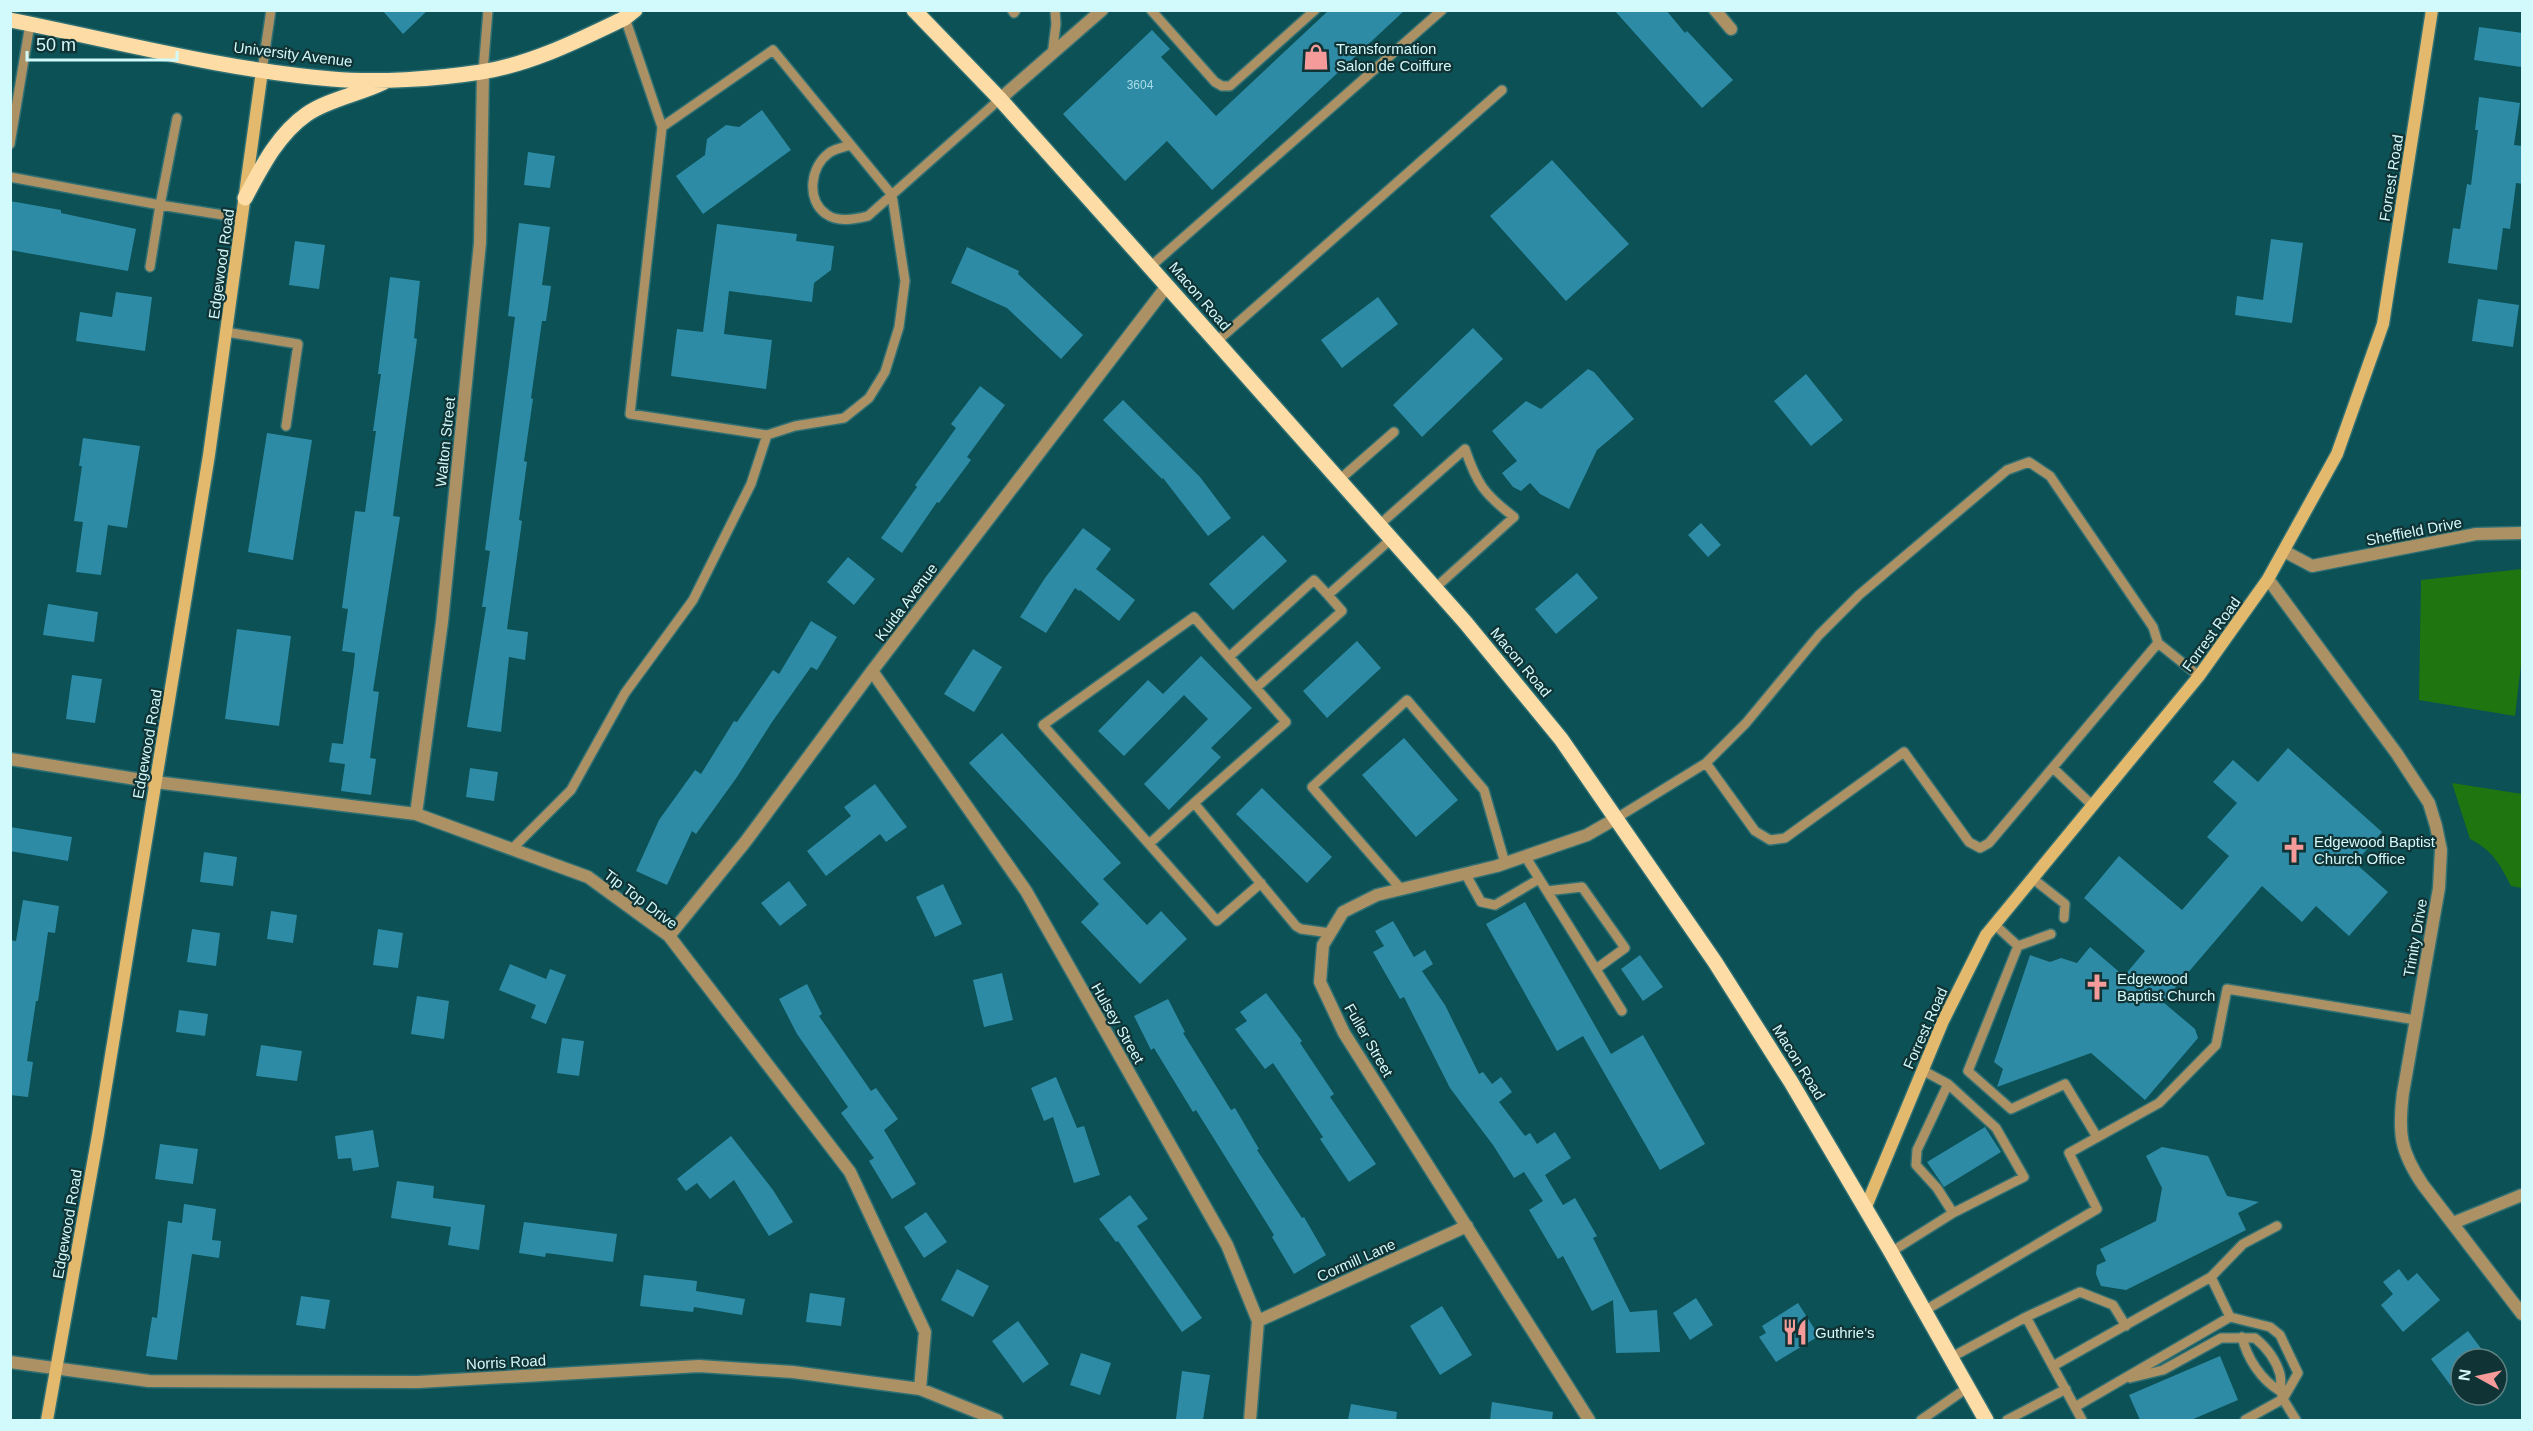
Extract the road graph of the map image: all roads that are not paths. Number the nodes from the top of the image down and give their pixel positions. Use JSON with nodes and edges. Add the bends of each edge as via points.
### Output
{"nodes":[{"id":1,"x":271,"y":10,"type":"edge"},
{"id":2,"x":488,"y":10,"type":"edge"},
{"id":3,"x":641,"y":10,"type":"edge"},
{"id":4,"x":914,"y":10,"type":"edge"},
{"id":5,"x":1055,"y":10,"type":"edge"},
{"id":6,"x":1151,"y":10,"type":"edge"},
{"id":7,"x":1315,"y":10,"type":"edge"},
{"id":8,"x":1442,"y":10,"type":"edge"},
{"id":9,"x":1715,"y":10,"type":"edge"},
{"id":10,"x":2432,"y":10,"type":"edge"},
{"id":11,"x":1094,"y":13,"type":"edge"},
{"id":12,"x":630,"y":14,"type":"edge"},
{"id":13,"x":10,"y":20,"type":"edge"},
{"id":14,"x":30,"y":24,"type":"junction"},
{"id":15,"x":1731,"y":29,"type":"dead end"},
{"id":16,"x":1052,"y":55,"type":"junction"},
{"id":17,"x":262,"y":71,"type":"junction"},
{"id":18,"x":483,"y":72,"type":"junction"},
{"id":19,"x":387,"y":80,"type":"junction"},
{"id":20,"x":1502,"y":90,"type":"dead end"},
{"id":21,"x":1000,"y":99,"type":"junction"},
{"id":22,"x":177,"y":118,"type":"dead end"},
{"id":23,"x":662,"y":127,"type":"junction"},
{"id":24,"x":10,"y":144,"type":"edge"},
{"id":25,"x":851,"y":145,"type":"junction"},
{"id":26,"x":10,"y":177,"type":"edge"},
{"id":27,"x":892,"y":195,"type":"junction"},
{"id":28,"x":245,"y":198,"type":"junction"},
{"id":29,"x":160,"y":205,"type":"junction"},
{"id":30,"x":242,"y":218,"type":"junction"},
{"id":31,"x":150,"y":267,"type":"dead end"},
{"id":32,"x":1150,"y":267,"type":"junction"},
{"id":33,"x":1167,"y":286,"type":"junction"},
{"id":34,"x":226,"y":333,"type":"junction"},
{"id":35,"x":1216,"y":342,"type":"junction"},
{"id":36,"x":286,"y":426,"type":"dead end"},
{"id":37,"x":1394,"y":432,"type":"dead end"},
{"id":38,"x":767,"y":435,"type":"junction"},
{"id":39,"x":1338,"y":481,"type":"junction"},
{"id":40,"x":1378,"y":526,"type":"junction"},
{"id":41,"x":2523,"y":533,"type":"edge"},
{"id":42,"x":1390,"y":540,"type":"junction"},
{"id":43,"x":2284,"y":551,"type":"junction"},
{"id":44,"x":2268,"y":579,"type":"junction"},
{"id":45,"x":1434,"y":589,"type":"junction"},
{"id":46,"x":1328,"y":595,"type":"junction"},
{"id":47,"x":2158,"y":643,"type":"junction"},
{"id":48,"x":1229,"y":657,"type":"junction"},
{"id":49,"x":872,"y":670,"type":"junction"},
{"id":50,"x":2199,"y":676,"type":"junction"},
{"id":51,"x":1256,"y":688,"type":"junction"},
{"id":52,"x":10,"y":759,"type":"edge"},
{"id":53,"x":1706,"y":763,"type":"junction"},
{"id":54,"x":2053,"y":768,"type":"junction"},
{"id":55,"x":155,"y":782,"type":"junction"},
{"id":56,"x":1194,"y":803,"type":"junction"},
{"id":57,"x":2093,"y":806,"type":"junction"},
{"id":58,"x":416,"y":814,"type":"junction"},
{"id":59,"x":1615,"y":819,"type":"junction"},
{"id":60,"x":1149,"y":844,"type":"junction"},
{"id":61,"x":512,"y":849,"type":"junction"},
{"id":62,"x":1526,"y":856,"type":"junction"},
{"id":63,"x":1505,"y":863,"type":"junction"},
{"id":64,"x":1465,"y":873,"type":"junction"},
{"id":65,"x":2032,"y":878,"type":"junction"},
{"id":66,"x":1539,"y":879,"type":"junction"},
{"id":67,"x":1260,"y":883,"type":"junction"},
{"id":68,"x":1401,"y":889,"type":"junction"},
{"id":69,"x":1547,"y":891,"type":"junction"},
{"id":70,"x":2064,"y":918,"type":"dead end"},
{"id":71,"x":1994,"y":924,"type":"junction"},
{"id":72,"x":1330,"y":933,"type":"junction"},
{"id":73,"x":2051,"y":934,"type":"dead end"},
{"id":74,"x":669,"y":936,"type":"junction"},
{"id":75,"x":2018,"y":946,"type":"junction"},
{"id":76,"x":1596,"y":969,"type":"junction"},
{"id":77,"x":1622,"y":1011,"type":"dead end"},
{"id":78,"x":2415,"y":1020,"type":"junction"},
{"id":79,"x":1922,"y":1070,"type":"junction"},
{"id":80,"x":1948,"y":1084,"type":"junction"},
{"id":81,"x":2097,"y":1137,"type":"junction"},
{"id":82,"x":2523,"y":1195,"type":"edge"},
{"id":83,"x":1865,"y":1209,"type":"junction"},
{"id":84,"x":1953,"y":1213,"type":"junction"},
{"id":85,"x":2453,"y":1223,"type":"junction"},
{"id":86,"x":1467,"y":1226,"type":"junction"},
{"id":87,"x":2277,"y":1226,"type":"dead end"},
{"id":88,"x":1891,"y":1252,"type":"junction"},
{"id":89,"x":2211,"y":1277,"type":"junction"},
{"id":90,"x":1924,"y":1311,"type":"junction"},
{"id":91,"x":2523,"y":1314,"type":"edge"},
{"id":92,"x":2026,"y":1317,"type":"junction"},
{"id":93,"x":2230,"y":1317,"type":"junction"},
{"id":94,"x":1258,"y":1321,"type":"junction"},
{"id":95,"x":2126,"y":1326,"type":"junction"},
{"id":96,"x":2242,"y":1337,"type":"junction"},
{"id":97,"x":1950,"y":1358,"type":"junction"},
{"id":98,"x":10,"y":1362,"type":"edge"},
{"id":99,"x":2053,"y":1366,"type":"junction"},
{"id":100,"x":56,"y":1370,"type":"junction"},
{"id":101,"x":2119,"y":1381,"type":"junction"},
{"id":102,"x":1967,"y":1388,"type":"junction"},
{"id":103,"x":920,"y":1389,"type":"junction"},
{"id":104,"x":2066,"y":1389,"type":"junction"},
{"id":105,"x":2281,"y":1395,"type":"junction"},
{"id":106,"x":2075,"y":1407,"type":"junction"},
{"id":107,"x":47,"y":1420,"type":"edge"},
{"id":108,"x":997,"y":1420,"type":"edge"},
{"id":109,"x":1250,"y":1420,"type":"edge"},
{"id":110,"x":1589,"y":1420,"type":"edge"},
{"id":111,"x":1921,"y":1420,"type":"edge"},
{"id":112,"x":1986,"y":1420,"type":"edge"},
{"id":113,"x":2007,"y":1420,"type":"edge"},
{"id":114,"x":2082,"y":1420,"type":"edge"},
{"id":115,"x":2245,"y":1420,"type":"edge"},
{"id":116,"x":2296,"y":1420,"type":"edge"}],
"edges":[{"from":1,"to":17,"type":"lane"},
{"from":2,"to":18,"type":"lane"},
{"from":3,"to":12,"type":"main road","name":"University Avenue"},
{"from":4,"to":21,"type":"main road","name":"Macon Road"},
{"from":5,"to":16,"type":"lane"},
{"from":6,"to":7,"type":"lane","via":[[1215,82],[1230,86]]},
{"from":8,"to":32,"type":"lane"},
{"from":9,"to":15,"type":"street"},
{"from":10,"to":43,"type":"street","name":"Forrest Road","via":[[2384,324],[2337,454]]},
{"from":11,"to":16,"type":"street"},
{"from":12,"to":18,"type":"main road","name":"University Avenue","via":[[550,53]]},
{"from":12,"to":23,"type":"lane"},
{"from":13,"to":14,"type":"main road","name":"University Avenue"},
{"from":14,"to":17,"type":"main road","name":"University Avenue"},
{"from":14,"to":24,"type":"lane"},
{"from":16,"to":21,"type":"street"},
{"from":17,"to":19,"type":"main road","name":"University Avenue"},
{"from":17,"to":28,"type":"street","name":"Edgewood Road"},
{"from":18,"to":19,"type":"main road","name":"University Avenue"},
{"from":18,"to":58,"type":"street","name":"Walton Street","via":[[480,243],[442,622]]},
{"from":19,"to":28,"type":"main road","via":[[308,114],[268,156]]},
{"from":20,"to":35,"type":"lane"},
{"from":21,"to":27,"type":"lane"},
{"from":21,"to":32,"type":"main road","name":"Macon Road"},
{"from":22,"to":29,"type":"lane"},
{"from":23,"to":25,"type":"lane","via":[[773,50]]},
{"from":23,"to":38,"type":"lane","via":[[630,414]]},
{"from":25,"to":27,"type":"lane"},
{"from":25,"to":27,"type":"lane","via":[[829,153],[814,171],[813,196],[826,215],[848,220],[867,216]]},
{"from":26,"to":29,"type":"lane"},
{"from":27,"to":38,"type":"lane","via":[[905,281],[899,327],[885,372],[869,398],[844,418]]},
{"from":28,"to":30,"type":"street","name":"Edgewood Road"},
{"from":29,"to":30,"type":"lane"},
{"from":29,"to":31,"type":"lane"},
{"from":30,"to":34,"type":"street","name":"Edgewood Road"},
{"from":32,"to":33,"type":"main road","name":"Macon Road"},
{"from":33,"to":35,"type":"main road","name":"Macon Road"},
{"from":33,"to":49,"type":"street","name":"Kuida Avenue"},
{"from":34,"to":36,"type":"lane","via":[[298,344]]},
{"from":34,"to":55,"type":"street","name":"Edgewood Road"},
{"from":35,"to":39,"type":"main road","name":"Macon Road"},
{"from":37,"to":39,"type":"lane"},
{"from":38,"to":61,"type":"lane","via":[[751,484],[693,600],[625,693],[571,790]]},
{"from":39,"to":40,"type":"main road","name":"Macon Road"},
{"from":40,"to":42,"type":"main road","name":"Macon Road"},
{"from":40,"to":45,"type":"lane","via":[[1465,448],[1474,476],[1489,497],[1514,517]]},
{"from":41,"to":43,"type":"street","name":"Sheffield Drive","via":[[2476,534],[2312,566]]},
{"from":42,"to":45,"type":"main road","name":"Macon Road"},
{"from":42,"to":46,"type":"lane"},
{"from":43,"to":44,"type":"street","name":"Forrest Road"},
{"from":44,"to":50,"type":"street","name":"Forrest Road"},
{"from":44,"to":78,"type":"street","name":"Trinity Drive","via":[[2429,803],[2442,850]]},
{"from":45,"to":59,"type":"main road","name":"Macon Road","via":[[1561,739]]},
{"from":46,"to":48,"type":"lane","via":[[1314,580]]},
{"from":46,"to":51,"type":"lane","via":[[1342,611]]},
{"from":47,"to":50,"type":"lane"},
{"from":47,"to":53,"type":"lane","via":[[2152,627],[2050,476],[2029,462],[2007,470],[1859,595]]},
{"from":47,"to":54,"type":"lane"},
{"from":48,"to":51,"type":"lane"},
{"from":48,"to":60,"type":"lane","via":[[1194,617],[1043,725]]},
{"from":49,"to":74,"type":"street","name":"Kuida Avenue","via":[[746,841]]},
{"from":49,"to":94,"type":"street","name":"Hulsey Street","via":[[1026,891],[1227,1245]]},
{"from":50,"to":57,"type":"street","name":"Forrest Road"},
{"from":51,"to":56,"type":"lane","via":[[1286,722]]},
{"from":52,"to":55,"type":"street","name":"Tip Top Drive"},
{"from":53,"to":54,"type":"lane","via":[[1755,831],[1770,840],[1785,838],[1904,752],[1969,842],[1980,848],[1989,843]]},
{"from":53,"to":59,"type":"lane"},
{"from":54,"to":57,"type":"lane"},
{"from":55,"to":58,"type":"street","name":"Tip Top Drive"},
{"from":55,"to":100,"type":"street","name":"Edgewood Road"},
{"from":56,"to":60,"type":"lane"},
{"from":56,"to":67,"type":"lane"},
{"from":57,"to":65,"type":"street","name":"Forrest Road"},
{"from":58,"to":61,"type":"street","name":"Tip Top Drive"},
{"from":59,"to":62,"type":"street","name":"Fuller Street","via":[[1587,835]]},
{"from":59,"to":83,"type":"main road","name":"Macon Road","via":[[1715,962]]},
{"from":60,"to":67,"type":"lane","via":[[1217,921]]},
{"from":61,"to":74,"type":"street","name":"Tip Top Drive","via":[[588,877]]},
{"from":62,"to":63,"type":"street","name":"Fuller Street"},
{"from":62,"to":66,"type":"lane"},
{"from":63,"to":64,"type":"street","name":"Fuller Street"},
{"from":63,"to":68,"type":"lane","via":[[1484,790],[1407,700],[1312,787]]},
{"from":64,"to":66,"type":"lane","via":[[1481,902],[1495,905]]},
{"from":64,"to":68,"type":"street","name":"Fuller Street"},
{"from":65,"to":70,"type":"lane","via":[[2065,904]]},
{"from":65,"to":71,"type":"street","name":"Forrest Road"},
{"from":66,"to":69,"type":"lane"},
{"from":67,"to":72,"type":"lane","via":[[1296,926]]},
{"from":68,"to":72,"type":"street","name":"Fuller Street","via":[[1377,895],[1343,912]]},
{"from":69,"to":76,"type":"lane"},
{"from":69,"to":76,"type":"lane","via":[[1582,887],[1625,948]]},
{"from":71,"to":75,"type":"lane"},
{"from":71,"to":79,"type":"street","name":"Forrest Road"},
{"from":72,"to":86,"type":"street","name":"Fuller Street","via":[[1323,945],[1320,982],[1344,1033]]},
{"from":73,"to":75,"type":"lane"},
{"from":74,"to":103,"type":"street","name":"Tip Top Drive","via":[[850,1172],[925,1332]]},
{"from":75,"to":81,"type":"lane","via":[[1968,1071],[2011,1109],[2065,1084]]},
{"from":76,"to":77,"type":"lane"},
{"from":78,"to":81,"type":"lane","via":[[2226,989],[2216,1045],[2159,1103]]},
{"from":78,"to":85,"type":"street","name":"Trinity Drive","via":[[2399,1123],[2402,1148],[2411,1167]]},
{"from":79,"to":80,"type":"lane"},
{"from":79,"to":83,"type":"street","name":"Forrest Road"},
{"from":80,"to":84,"type":"lane","via":[[1917,1150],[1916,1165]]},
{"from":80,"to":84,"type":"lane","via":[[1996,1128],[2024,1177]]},
{"from":81,"to":90,"type":"lane","via":[[2068,1153],[2097,1209]]},
{"from":82,"to":85,"type":"street"},
{"from":83,"to":88,"type":"main road","name":"Macon Road"},
{"from":84,"to":88,"type":"lane"},
{"from":85,"to":91,"type":"street","name":"Trinity Drive"},
{"from":86,"to":94,"type":"street","name":"Cormill Lane"},
{"from":86,"to":110,"type":"street","name":"Fuller Street"},
{"from":87,"to":89,"type":"lane","via":[[2243,1244]]},
{"from":88,"to":90,"type":"main road","name":"Macon Road"},
{"from":89,"to":93,"type":"lane"},
{"from":89,"to":95,"type":"lane"},
{"from":90,"to":97,"type":"main road","name":"Macon Road"},
{"from":92,"to":95,"type":"lane","via":[[2080,1292],[2113,1305]]},
{"from":92,"to":97,"type":"lane"},
{"from":92,"to":99,"type":"lane"},
{"from":93,"to":101,"type":"lane"},
{"from":93,"to":105,"type":"lane","via":[[2270,1327],[2280,1335],[2298,1373]]},
{"from":94,"to":109,"type":"street","name":"Hulsey Street"},
{"from":95,"to":99,"type":"lane"},
{"from":96,"to":101,"type":"lane","via":[[2221,1338],[2163,1370]]},
{"from":96,"to":105,"type":"lane","via":[[2245,1351],[2267,1384]]},
{"from":96,"to":105,"type":"lane","via":[[2255,1338],[2268,1348],[2280,1375]]},
{"from":97,"to":102,"type":"main road","name":"Macon Road"},
{"from":98,"to":100,"type":"street","name":"Norris Road"},
{"from":99,"to":104,"type":"lane"},
{"from":100,"to":103,"type":"street","name":"Norris Road","via":[[149,1382],[418,1382],[699,1366],[793,1372]]},
{"from":100,"to":107,"type":"street","name":"Edgewood Road"},
{"from":101,"to":106,"type":"lane"},
{"from":102,"to":111,"type":"lane"},
{"from":102,"to":112,"type":"main road","name":"Macon Road"},
{"from":103,"to":108,"type":"street","name":"Norris Road"},
{"from":104,"to":106,"type":"lane"},
{"from":104,"to":113,"type":"lane"},
{"from":105,"to":115,"type":"lane"},
{"from":105,"to":116,"type":"lane"},
{"from":106,"to":114,"type":"lane"}]}
